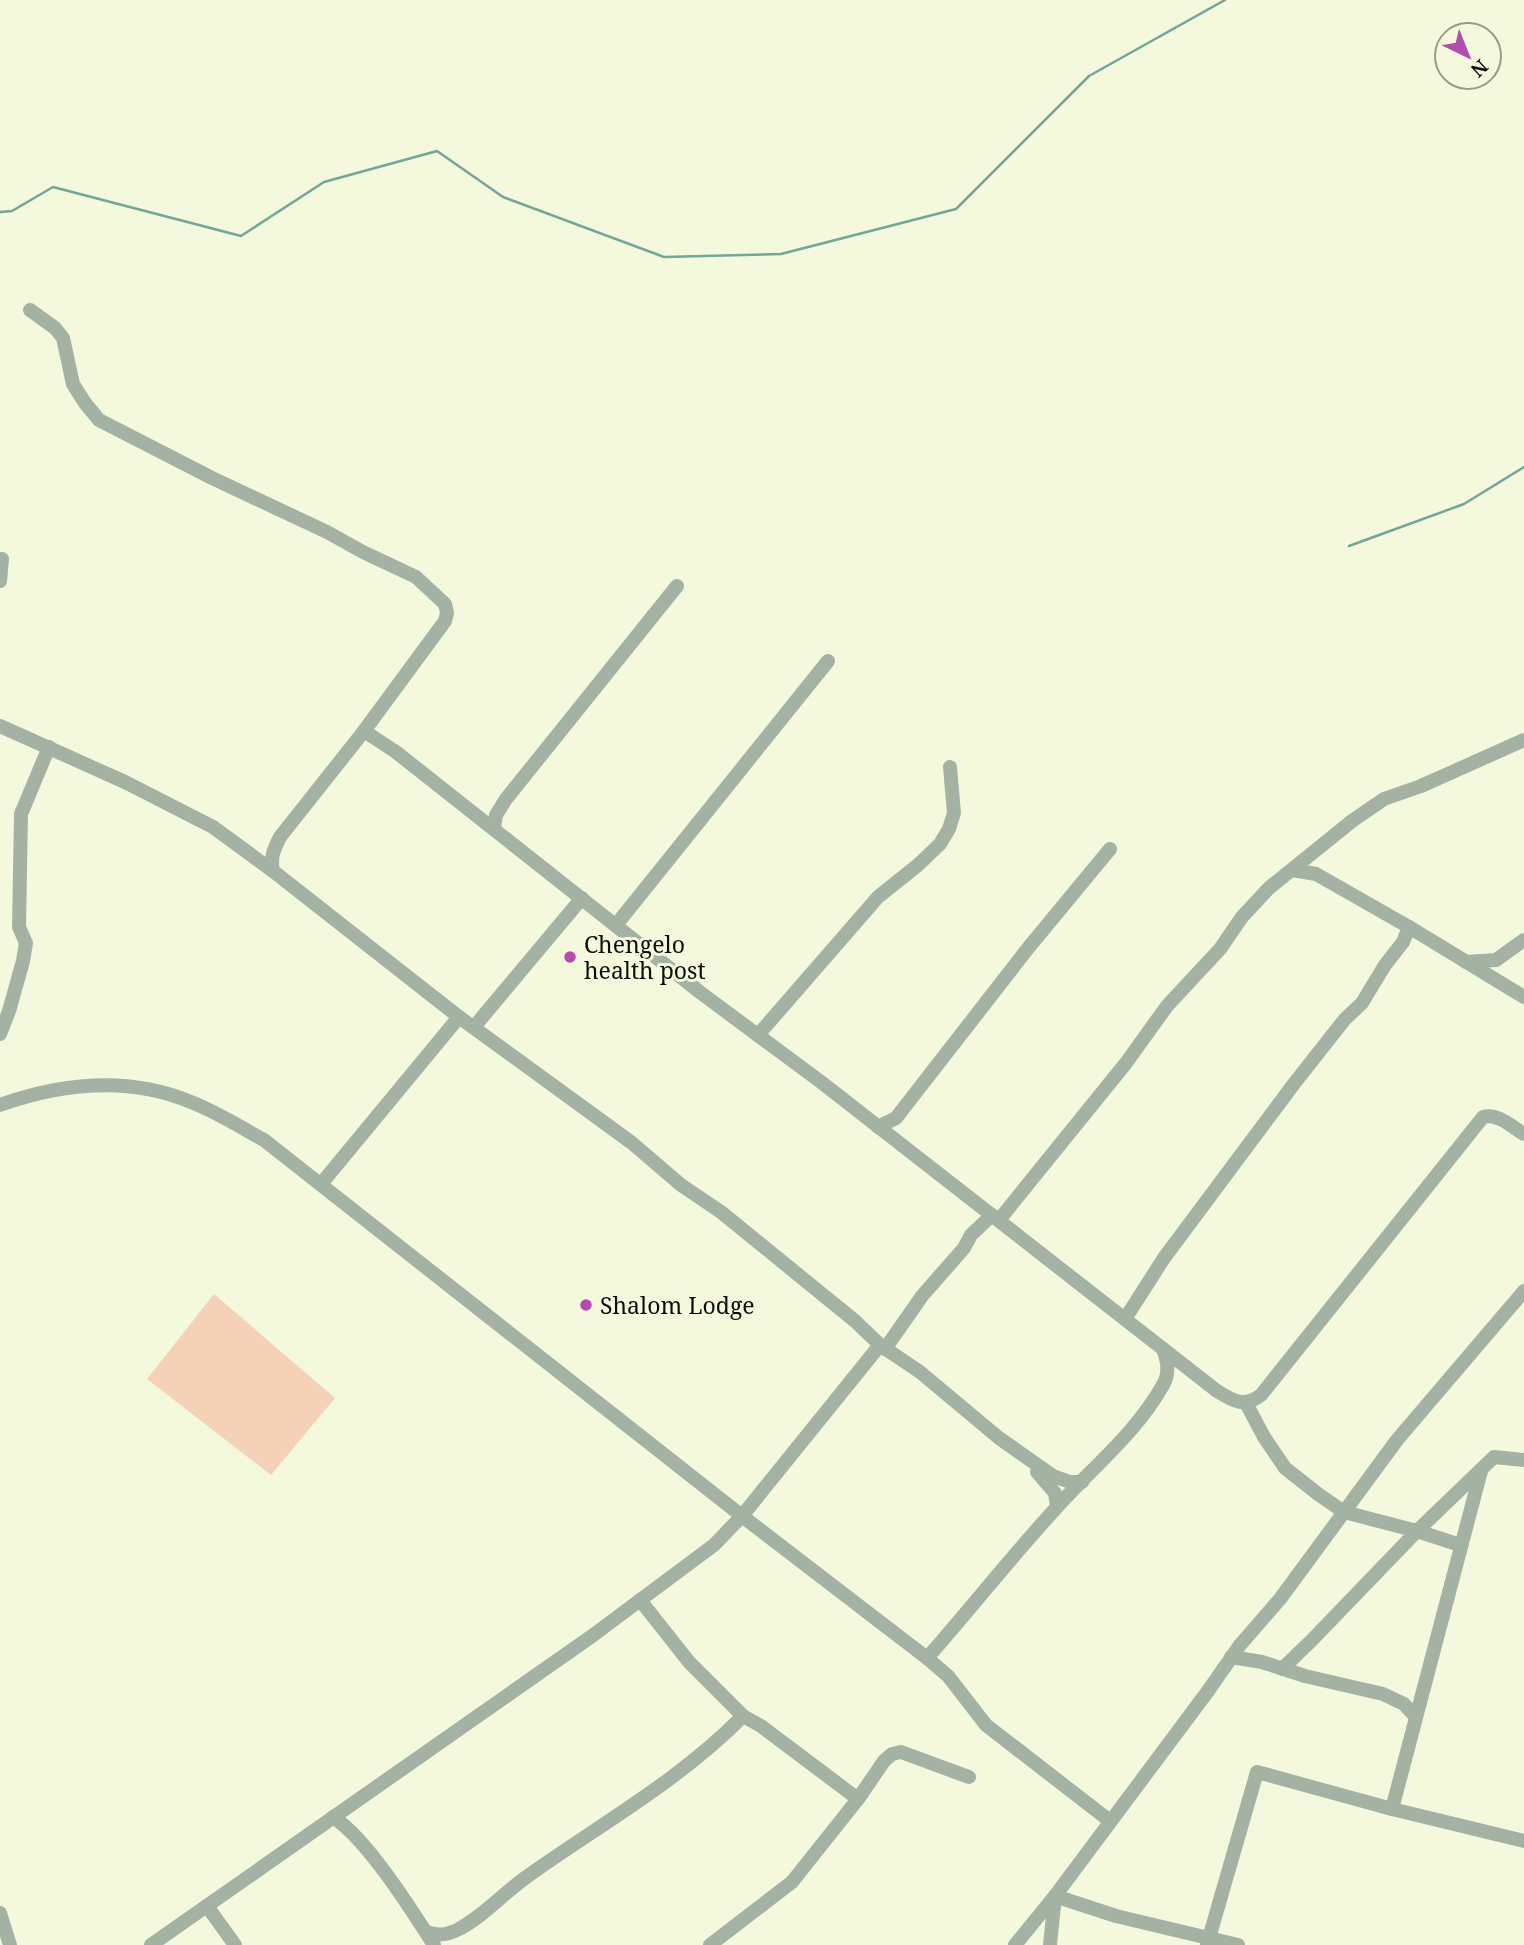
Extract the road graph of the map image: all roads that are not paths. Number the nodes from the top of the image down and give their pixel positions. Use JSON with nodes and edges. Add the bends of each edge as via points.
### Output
{"nodes":[{"id":1,"x":30,"y":310,"type":"dead end"},
{"id":2,"x":2,"y":559,"type":"dead end"},
{"id":3,"x":0,"y":582,"type":"edge"},
{"id":4,"x":677,"y":586,"type":"dead end"},
{"id":5,"x":828,"y":661,"type":"dead end"},
{"id":6,"x":0,"y":726,"type":"edge"},
{"id":7,"x":364,"y":731,"type":"junction"},
{"id":8,"x":1524,"y":740,"type":"edge"},
{"id":9,"x":49,"y":747,"type":"junction"},
{"id":10,"x":950,"y":767,"type":"dead end"},
{"id":11,"x":494,"y":828,"type":"junction"},
{"id":12,"x":1110,"y":849,"type":"dead end"},
{"id":13,"x":1311,"y":854,"type":"junction"},
{"id":14,"x":1292,"y":870,"type":"junction"},
{"id":15,"x":273,"y":871,"type":"junction"},
{"id":16,"x":1316,"y":874,"type":"junction"},
{"id":17,"x":582,"y":898,"type":"junction"},
{"id":18,"x":616,"y":925,"type":"junction"},
{"id":19,"x":1409,"y":927,"type":"junction"},
{"id":20,"x":1423,"y":936,"type":"junction"},
{"id":21,"x":1524,"y":940,"type":"edge"},
{"id":22,"x":1404,"y":942,"type":"junction"},
{"id":23,"x":1465,"y":961,"type":"junction"},
{"id":24,"x":1496,"y":961,"type":"junction"},
{"id":25,"x":1494,"y":980,"type":"junction"},
{"id":26,"x":1524,"y":997,"type":"edge"},
{"id":27,"x":459,"y":1017,"type":"junction"},
{"id":28,"x":474,"y":1027,"type":"junction"},
{"id":29,"x":0,"y":1034,"type":"edge"},
{"id":30,"x":758,"y":1035,"type":"junction"},
{"id":31,"x":0,"y":1105,"type":"edge"},
{"id":32,"x":896,"y":1118,"type":"junction"},
{"id":33,"x":878,"y":1127,"type":"junction"},
{"id":34,"x":1524,"y":1134,"type":"edge"},
{"id":35,"x":895,"y":1140,"type":"junction"},
{"id":36,"x":321,"y":1184,"type":"junction"},
{"id":37,"x":996,"y":1218,"type":"junction"},
{"id":38,"x":1524,"y":1291,"type":"edge"},
{"id":39,"x":1125,"y":1319,"type":"junction"},
{"id":40,"x":882,"y":1347,"type":"junction"},
{"id":41,"x":1163,"y":1349,"type":"junction"},
{"id":42,"x":1199,"y":1377,"type":"junction"},
{"id":43,"x":1164,"y":1383,"type":"junction"},
{"id":44,"x":1246,"y":1403,"type":"junction"},
{"id":45,"x":1026,"y":1457,"type":"junction"},
{"id":46,"x":1524,"y":1460,"type":"edge"},
{"id":47,"x":1481,"y":1471,"type":"junction"},
{"id":48,"x":1082,"y":1482,"type":"junction"},
{"id":49,"x":1058,"y":1506,"type":"junction"},
{"id":50,"x":1344,"y":1511,"type":"junction"},
{"id":51,"x":742,"y":1517,"type":"junction"},
{"id":52,"x":1417,"y":1531,"type":"junction"},
{"id":53,"x":1460,"y":1545,"type":"junction"},
{"id":54,"x":640,"y":1600,"type":"junction"},
{"id":55,"x":1231,"y":1657,"type":"junction"},
{"id":56,"x":927,"y":1658,"type":"junction"},
{"id":57,"x":1282,"y":1669,"type":"junction"},
{"id":58,"x":743,"y":1716,"type":"junction"},
{"id":59,"x":1415,"y":1716,"type":"junction"},
{"id":60,"x":969,"y":1777,"type":"dead end"},
{"id":61,"x":858,"y":1799,"type":"junction"},
{"id":62,"x":1392,"y":1809,"type":"junction"},
{"id":63,"x":333,"y":1817,"type":"junction"},
{"id":64,"x":1110,"y":1821,"type":"junction"},
{"id":65,"x":1524,"y":1842,"type":"edge"},
{"id":66,"x":1055,"y":1896,"type":"junction"},
{"id":67,"x":206,"y":1906,"type":"junction"},
{"id":68,"x":0,"y":1913,"type":"edge"},
{"id":69,"x":426,"y":1932,"type":"junction"},
{"id":70,"x":1208,"y":1942,"type":"edge"},
{"id":71,"x":10,"y":1945,"type":"edge"},
{"id":72,"x":151,"y":1945,"type":"edge"},
{"id":73,"x":235,"y":1945,"type":"edge"},
{"id":74,"x":435,"y":1945,"type":"edge"},
{"id":75,"x":710,"y":1945,"type":"edge"},
{"id":76,"x":1015,"y":1945,"type":"edge"},
{"id":77,"x":1050,"y":1945,"type":"edge"},
{"id":78,"x":1238,"y":1945,"type":"edge"}],
"edges":[{"from":1,"to":7,"type":"street","via":[[62,338],[73,384],[99,420],[405,571],[445,604],[445,621]]},
{"from":2,"to":3,"type":"street"},
{"from":4,"to":11,"type":"street","via":[[506,799]]},
{"from":5,"to":18,"type":"street"},
{"from":6,"to":9,"type":"street"},
{"from":7,"to":11,"type":"street"},
{"from":7,"to":15,"type":"street","via":[[280,836],[273,852]]},
{"from":8,"to":13,"type":"street","via":[[1384,799]]},
{"from":9,"to":15,"type":"street","via":[[213,827]]},
{"from":9,"to":29,"type":"street","via":[[20,814],[19,927],[26,943]]},
{"from":10,"to":30,"type":"street","via":[[954,813],[940,844],[878,897]]},
{"from":11,"to":17,"type":"street"},
{"from":12,"to":32,"type":"street"},
{"from":13,"to":14,"type":"street"},
{"from":13,"to":16,"type":"street"},
{"from":14,"to":16,"type":"street"},
{"from":14,"to":37,"type":"street","via":[[1257,899]]},
{"from":15,"to":27,"type":"street"},
{"from":16,"to":19,"type":"street"},
{"from":17,"to":18,"type":"street"},
{"from":17,"to":28,"type":"street"},
{"from":18,"to":30,"type":"street"},
{"from":19,"to":20,"type":"street"},
{"from":19,"to":22,"type":"street"},
{"from":20,"to":22,"type":"street"},
{"from":20,"to":23,"type":"street"},
{"from":21,"to":24,"type":"street"},
{"from":22,"to":39,"type":"street","via":[[1362,1003],[1324,1044],[1210,1195]]},
{"from":23,"to":24,"type":"street"},
{"from":23,"to":25,"type":"street"},
{"from":24,"to":25,"type":"street"},
{"from":25,"to":26,"type":"street"},
{"from":27,"to":28,"type":"street"},
{"from":27,"to":36,"type":"street"},
{"from":28,"to":40,"type":"street","via":[[720,1212]]},
{"from":30,"to":33,"type":"street"},
{"from":31,"to":36,"type":"street","via":[[68,1086],[159,1092],[189,1101],[264,1140]]},
{"from":32,"to":33,"type":"street"},
{"from":32,"to":35,"type":"street"},
{"from":33,"to":35,"type":"street"},
{"from":34,"to":44,"type":"street","via":[[1499,1118],[1483,1116],[1298,1351],[1261,1395]]},
{"from":35,"to":37,"type":"street"},
{"from":36,"to":51,"type":"street"},
{"from":37,"to":39,"type":"street"},
{"from":37,"to":40,"type":"street","via":[[971,1235]]},
{"from":38,"to":50,"type":"street"},
{"from":39,"to":41,"type":"street"},
{"from":40,"to":45,"type":"street"},
{"from":40,"to":51,"type":"street"},
{"from":41,"to":42,"type":"street"},
{"from":41,"to":43,"type":"street","via":[[1168,1369]]},
{"from":42,"to":43,"type":"street","via":[[1184,1375]]},
{"from":42,"to":44,"type":"street","via":[[1232,1401]]},
{"from":43,"to":48,"type":"street","via":[[1120,1442]]},
{"from":44,"to":50,"type":"street","via":[[1285,1468]]},
{"from":45,"to":48,"type":"street","via":[[1059,1479]]},
{"from":45,"to":49,"type":"street","via":[[1055,1493]]},
{"from":46,"to":47,"type":"street","via":[[1494,1457]]},
{"from":47,"to":52,"type":"street"},
{"from":47,"to":53,"type":"street"},
{"from":48,"to":49,"type":"street"},
{"from":49,"to":56,"type":"street"},
{"from":50,"to":52,"type":"street"},
{"from":50,"to":55,"type":"street"},
{"from":51,"to":54,"type":"street","via":[[714,1545]]},
{"from":51,"to":56,"type":"street"},
{"from":52,"to":53,"type":"street"},
{"from":52,"to":57,"type":"street"},
{"from":53,"to":59,"type":"street"},
{"from":54,"to":58,"type":"street","via":[[689,1662]]},
{"from":54,"to":63,"type":"street"},
{"from":55,"to":57,"type":"street"},
{"from":55,"to":64,"type":"street"},
{"from":56,"to":64,"type":"street","via":[[948,1676],[986,1725]]},
{"from":57,"to":59,"type":"street","via":[[1383,1694],[1404,1703]]},
{"from":58,"to":61,"type":"street"},
{"from":58,"to":69,"type":"street","via":[[684,1769],[460,1928],[444,1935]]},
{"from":59,"to":62,"type":"street"},
{"from":60,"to":61,"type":"street","via":[[901,1752],[884,1761]]},
{"from":61,"to":75,"type":"street","via":[[792,1882]]},
{"from":62,"to":65,"type":"street"},
{"from":62,"to":70,"type":"street","via":[[1257,1772]]},
{"from":63,"to":67,"type":"street"},
{"from":63,"to":69,"type":"street","via":[[367,1850]]},
{"from":64,"to":66,"type":"street"},
{"from":66,"to":70,"type":"street"},
{"from":66,"to":76,"type":"street"},
{"from":66,"to":77,"type":"street"},
{"from":67,"to":72,"type":"street"},
{"from":67,"to":73,"type":"street"},
{"from":68,"to":71,"type":"street"},
{"from":69,"to":74,"type":"street"},
{"from":70,"to":78,"type":"street"}]}
